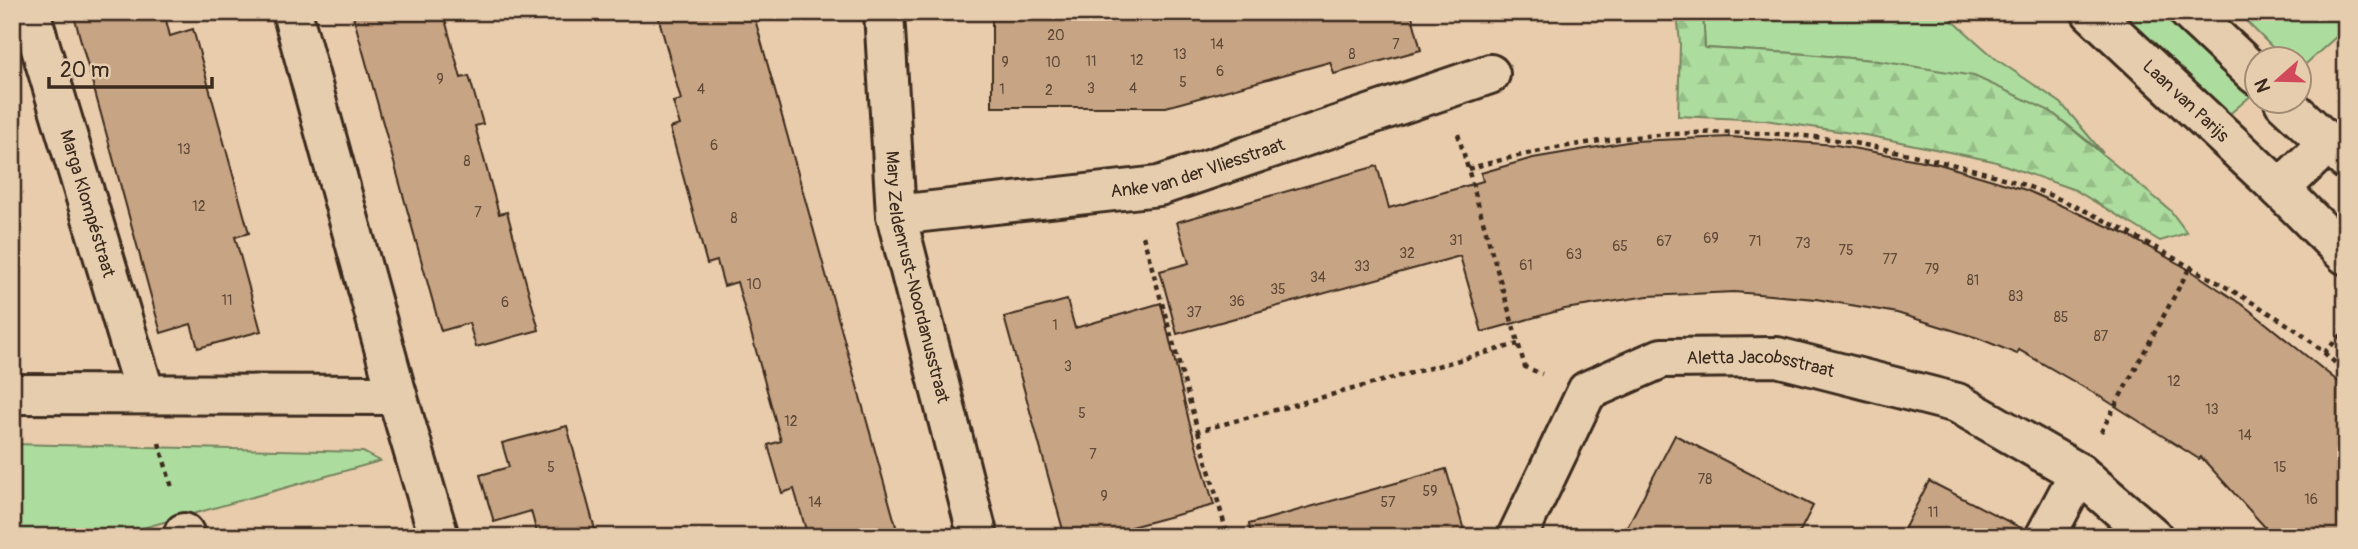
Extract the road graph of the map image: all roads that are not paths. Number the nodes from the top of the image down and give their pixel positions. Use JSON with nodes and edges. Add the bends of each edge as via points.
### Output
{"nodes":[{"id":1,"x":30,"y":12,"type":"edge"},
{"id":2,"x":292,"y":12,"type":"edge"},
{"id":3,"x":884,"y":12,"type":"edge"},
{"id":4,"x":2091,"y":12,"type":"edge"},
{"id":5,"x":2189,"y":12,"type":"edge"},
{"id":6,"x":2242,"y":62,"type":"edge"},
{"id":7,"x":1490,"y":74,"type":"dead end"},
{"id":8,"x":2303,"y":116,"type":"edge"},
{"id":9,"x":2340,"y":143,"type":"edge"},
{"id":10,"x":2280,"y":189,"type":"junction"},
{"id":11,"x":896,"y":215,"type":"junction"},
{"id":12,"x":2346,"y":255,"type":"edge"},
{"id":13,"x":12,"y":394,"type":"edge"},
{"id":14,"x":145,"y":394,"type":"junction"},
{"id":15,"x":397,"y":395,"type":"junction"},
{"id":16,"x":2079,"y":472,"type":"junction"},
{"id":17,"x":439,"y":537,"type":"edge"},
{"id":18,"x":978,"y":537,"type":"edge"},
{"id":19,"x":1517,"y":537,"type":"edge"},
{"id":20,"x":2045,"y":537,"type":"edge"},
{"id":21,"x":2153,"y":537,"type":"edge"}],
"edges":[{"from":1,"to":14,"type":"street","name":"Marga Klompéstraat"},
{"from":2,"to":15,"type":"street"},
{"from":3,"to":11,"type":"street","name":"Mary Zeldenrust-Noordanusstraat"},
{"from":4,"to":10,"type":"street","name":"Laan van Parijs"},
{"from":5,"to":6,"type":"street"},
{"from":7,"to":11,"type":"street","name":"Anke van der Vliesstraat","via":[[1159,186]]},
{"from":8,"to":9,"type":"street"},
{"from":9,"to":10,"type":"street"},
{"from":10,"to":12,"type":"street","name":"Laan van Parijs"},
{"from":11,"to":18,"type":"street","name":"Mary Zeldenrust-Noordanusstraat"},
{"from":13,"to":14,"type":"street"},
{"from":14,"to":15,"type":"street"},
{"from":15,"to":17,"type":"street"},
{"from":16,"to":19,"type":"street","name":"Aletta Jacobsstraat","via":[[1957,403],[1777,357],[1661,358],[1587,391]]},
{"from":16,"to":20,"type":"street"},
{"from":16,"to":21,"type":"street","name":"Aletta Jacobsstraat"}]}
